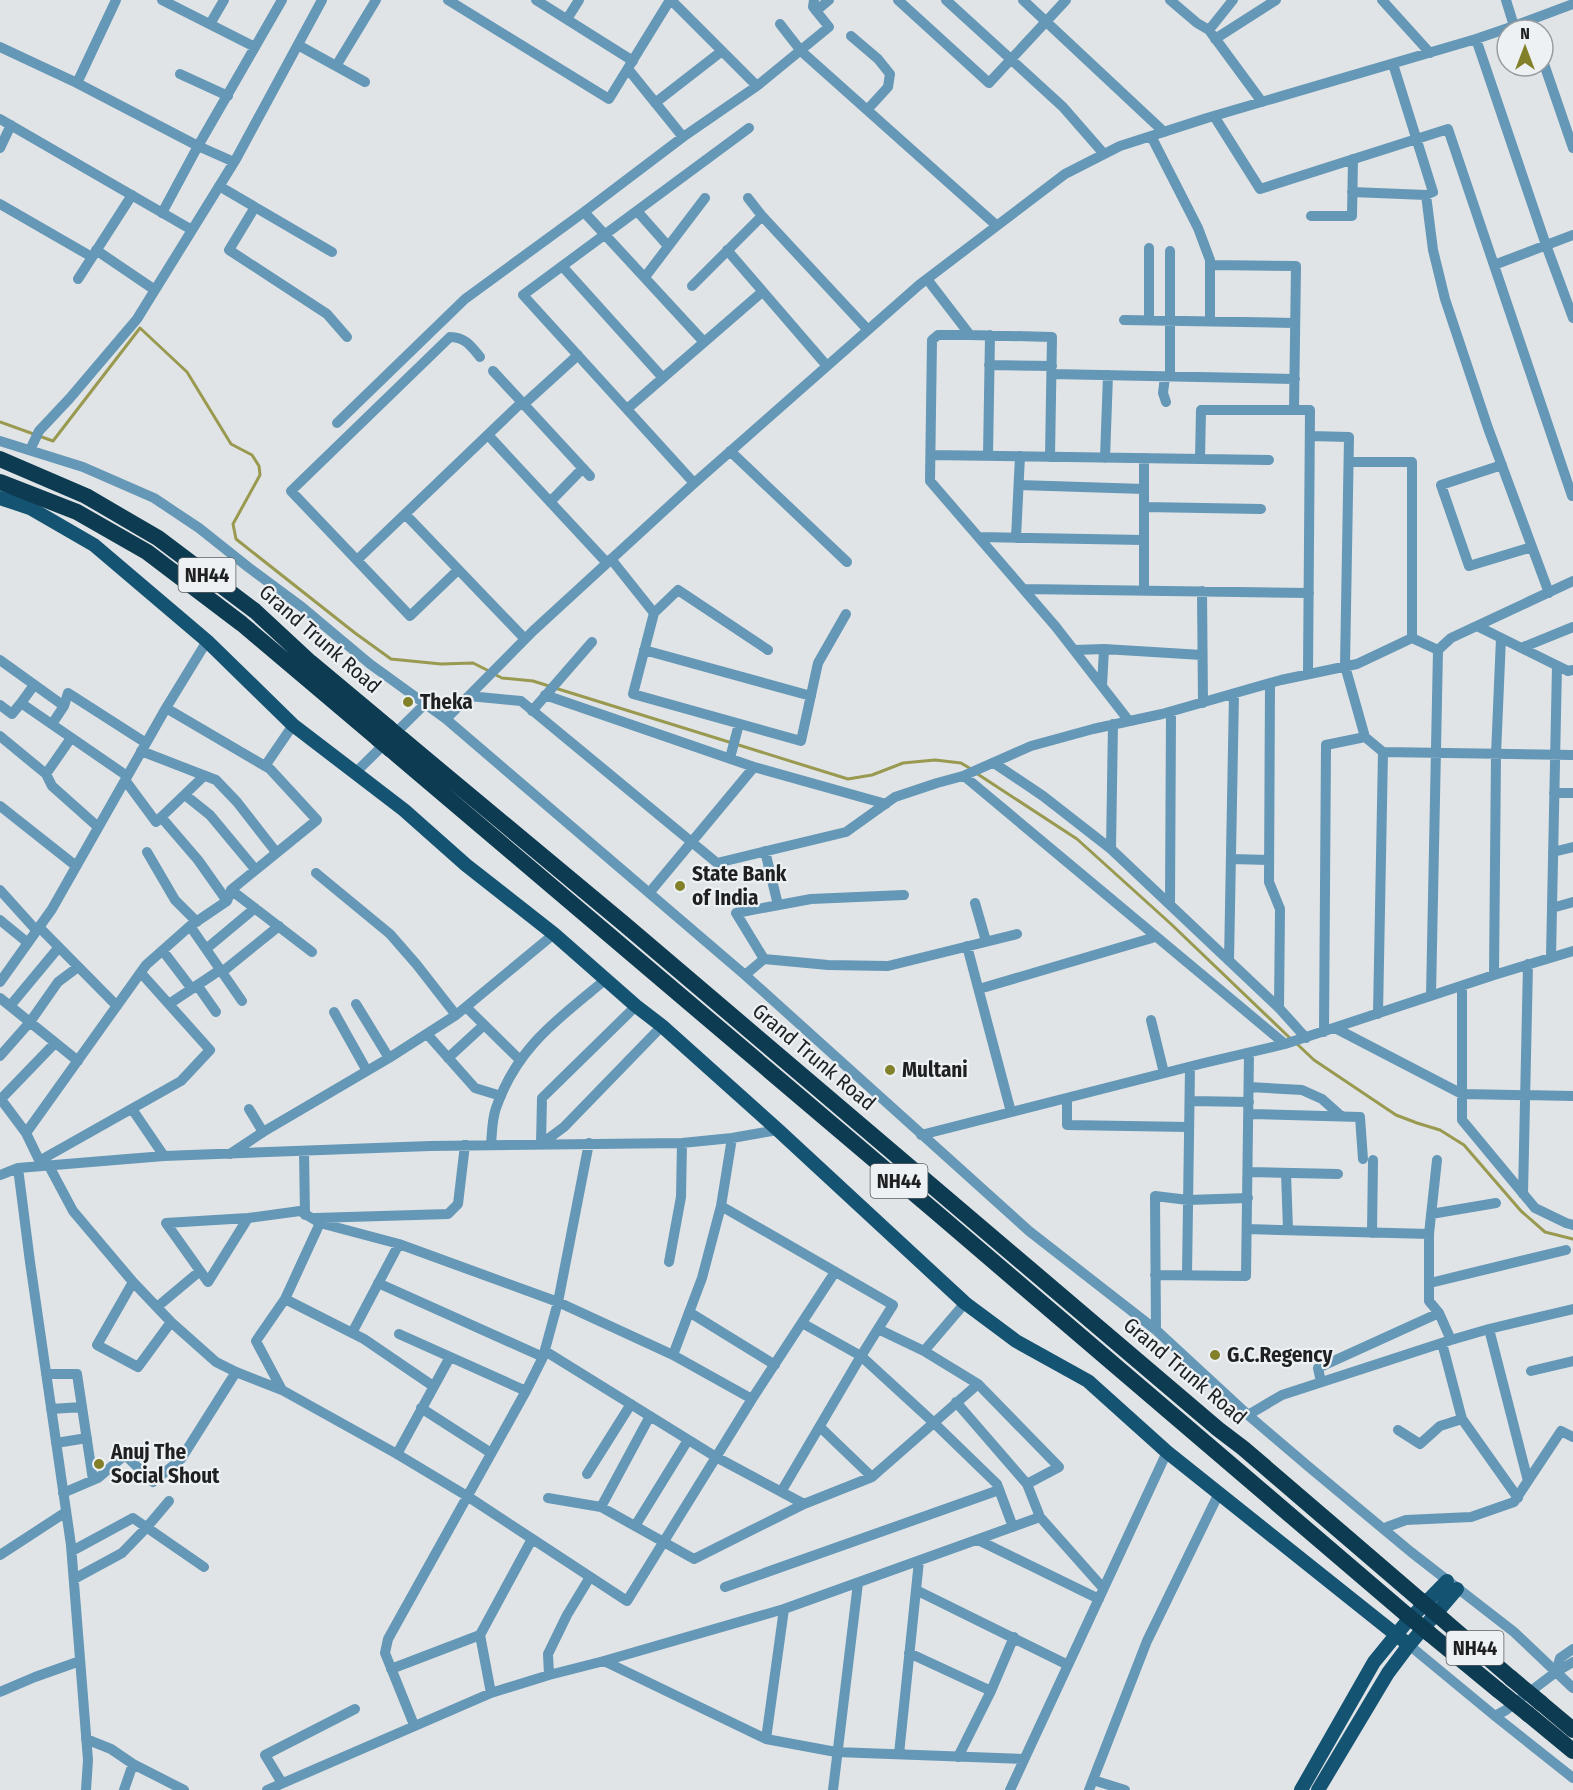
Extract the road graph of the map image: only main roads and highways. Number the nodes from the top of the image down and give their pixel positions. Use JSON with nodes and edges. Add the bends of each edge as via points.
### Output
{"nodes":[{"id":1,"x":0,"y":459,"type":"edge"},
{"id":2,"x":0,"y":482,"type":"edge"},
{"id":3,"x":0,"y":498,"type":"edge"},
{"id":4,"x":390,"y":739,"type":"junction"},
{"id":5,"x":1396,"y":1634,"type":"junction"},
{"id":6,"x":1409,"y":1645,"type":"junction"},
{"id":7,"x":1573,"y":1730,"type":"edge"},
{"id":8,"x":1573,"y":1751,"type":"edge"},
{"id":9,"x":1301,"y":1790,"type":"edge"},
{"id":10,"x":1318,"y":1790,"type":"edge"}],
"edges":[{"from":1,"to":4,"type":"highway","name":"Grand Trunk Road","number":"NH44","via":[[86,496],[158,538],[255,610]]},
{"from":2,"to":4,"type":"highway","name":"Grand Trunk Road","number":"NH44","via":[[77,512],[147,552]]},
{"from":3,"to":5,"type":"main road","via":[[30,508],[94,545],[207,641],[293,725],[404,810],[662,1026],[965,1303],[1017,1341],[1088,1382],[1167,1452]]},
{"from":4,"to":7,"type":"highway","name":"Grand Trunk Road","number":"NH44","bridge":true,"via":[[614,916]]},
{"from":4,"to":8,"type":"highway","name":"Grand Trunk Road","number":"NH44","bridge":true,"via":[[1407,1615]]},
{"from":5,"to":6,"type":"main road"},
{"from":5,"to":6,"type":"main road","via":[[1452,1585]]},
{"from":5,"to":9,"type":"main road","via":[[1374,1662]]},
{"from":6,"to":10,"type":"main road"}]}
